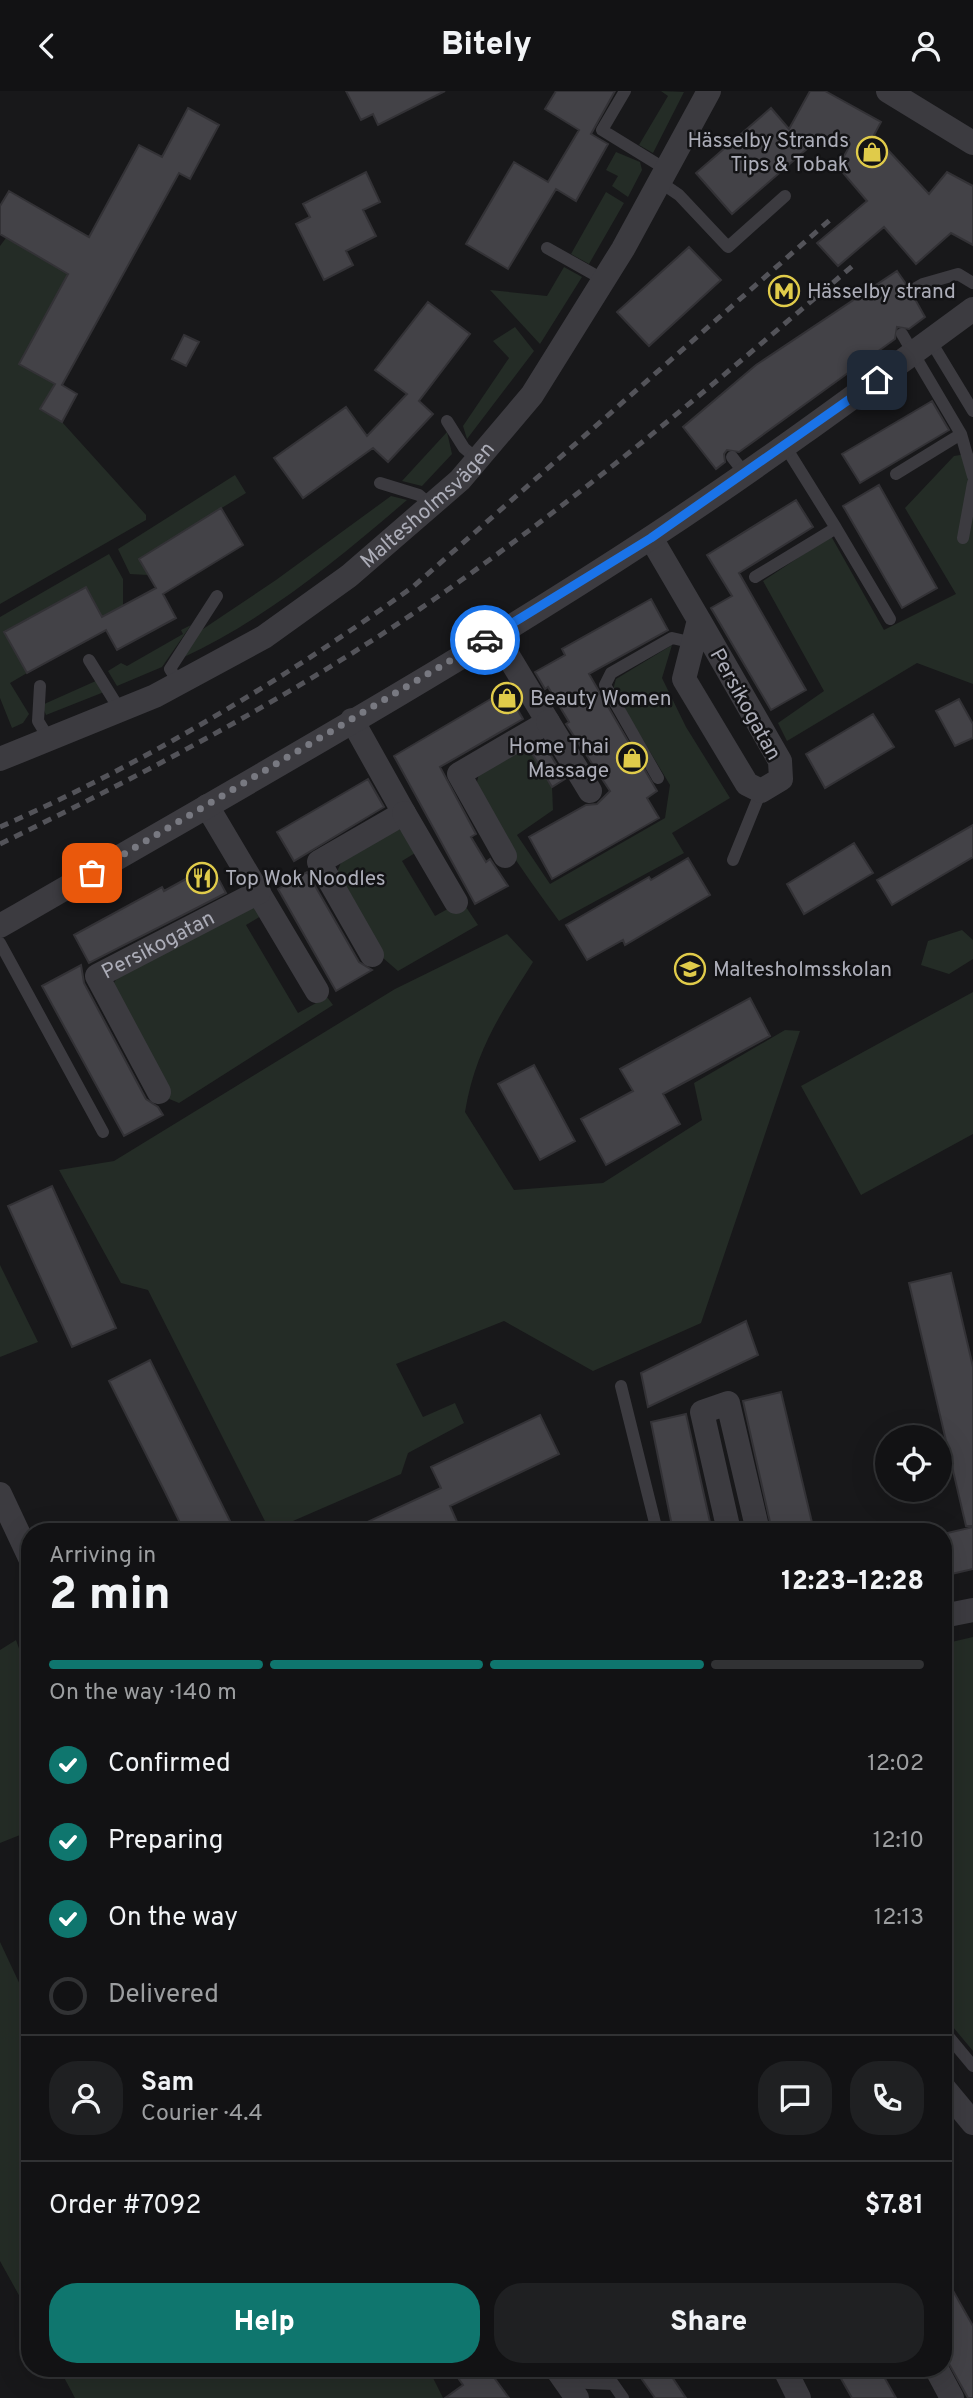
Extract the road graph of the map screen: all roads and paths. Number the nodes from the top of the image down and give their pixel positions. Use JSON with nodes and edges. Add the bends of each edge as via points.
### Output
{"nodes":[{"id":1,"x":625,"y":91,"type":"edge"},
{"id":2,"x":888,"y":91,"type":"edge"},
{"id":3,"x":705,"y":93,"type":"edge"},
{"id":4,"x":973,"y":143,"type":"edge"},
{"id":5,"x":663,"y":176,"type":"junction"},
{"id":6,"x":785,"y":196,"type":"dead end"},
{"id":7,"x":547,"y":248,"type":"dead end"},
{"id":8,"x":604,"y":280,"type":"junction"},
{"id":9,"x":973,"y":283,"type":"edge"},
{"id":10,"x":911,"y":291,"type":"dead end"},
{"id":11,"x":973,"y":309,"type":"edge"},
{"id":12,"x":915,"y":342,"type":"junction"},
{"id":13,"x":973,"y":411,"type":"edge"},
{"id":14,"x":447,"y":421,"type":"dead end"},
{"id":15,"x":961,"y":434,"type":"junction"},
{"id":16,"x":785,"y":446,"type":"junction"},
{"id":17,"x":477,"y":459,"type":"junction"},
{"id":18,"x":896,"y":474,"type":"dead end"},
{"id":19,"x":973,"y":475,"type":"edge"},
{"id":20,"x":380,"y":483,"type":"dead end"},
{"id":21,"x":973,"y":483,"type":"edge"},
{"id":22,"x":431,"y":505,"type":"junction"},
{"id":23,"x":836,"y":528,"type":"junction"},
{"id":24,"x":651,"y":538,"type":"junction"},
{"id":25,"x":963,"y":538,"type":"dead end"},
{"id":26,"x":755,"y":577,"type":"dead end"},
{"id":27,"x":217,"y":596,"type":"dead end"},
{"id":28,"x":890,"y":619,"type":"dead end"},
{"id":29,"x":696,"y":631,"type":"junction"},
{"id":30,"x":495,"y":634,"type":"junction"},
{"id":31,"x":89,"y":660,"type":"dead end"},
{"id":32,"x":179,"y":683,"type":"junction"},
{"id":33,"x":40,"y":686,"type":"dead end"},
{"id":34,"x":120,"y":710,"type":"junction"},
{"id":35,"x":352,"y":720,"type":"junction"},
{"id":36,"x":548,"y":722,"type":"junction"},
{"id":37,"x":49,"y":739,"type":"junction"},
{"id":38,"x":0,"y":759,"type":"edge"},
{"id":39,"x":658,"y":778,"type":"dead end"},
{"id":40,"x":590,"y":791,"type":"dead end"},
{"id":41,"x":761,"y":792,"type":"junction"},
{"id":42,"x":207,"y":806,"type":"junction"},
{"id":43,"x":404,"y":813,"type":"junction"},
{"id":44,"x":505,"y":856,"type":"dead end"},
{"id":45,"x":733,"y":860,"type":"dead end"},
{"id":46,"x":259,"y":892,"type":"junction"},
{"id":47,"x":456,"y":902,"type":"dead end"},
{"id":48,"x":0,"y":926,"type":"edge"},
{"id":49,"x":0,"y":943,"type":"edge"},
{"id":50,"x":372,"y":955,"type":"dead end"},
{"id":51,"x":317,"y":991,"type":"dead end"},
{"id":52,"x":159,"y":1092,"type":"dead end"},
{"id":53,"x":103,"y":1132,"type":"dead end"},
{"id":54,"x":621,"y":1386,"type":"dead end"},
{"id":55,"x":0,"y":1494,"type":"edge"},
{"id":56,"x":655,"y":1523,"type":"edge"},
{"id":57,"x":727,"y":1523,"type":"edge"},
{"id":58,"x":756,"y":1523,"type":"edge"},
{"id":59,"x":21,"y":1539,"type":"edge"},
{"id":60,"x":973,"y":1610,"type":"edge"},
{"id":61,"x":952,"y":1614,"type":"edge"},
{"id":62,"x":952,"y":2041,"type":"edge"},
{"id":63,"x":973,"y":2066,"type":"edge"},
{"id":64,"x":952,"y":2098,"type":"edge"},
{"id":65,"x":973,"y":2123,"type":"edge"},
{"id":66,"x":608,"y":2377,"type":"edge"},
{"id":67,"x":788,"y":2377,"type":"edge"},
{"id":68,"x":941,"y":2377,"type":"edge"},
{"id":69,"x":566,"y":2383,"type":"edge"},
{"id":70,"x":613,"y":2384,"type":"junction"},
{"id":71,"x":623,"y":2398,"type":"edge"},
{"id":72,"x":799,"y":2398,"type":"edge"},
{"id":73,"x":952,"y":2398,"type":"edge"}],
"edges":[{"from":1,"to":5,"type":"lane","via":[[602,130]]},
{"from":2,"to":4,"type":"street"},
{"from":3,"to":5,"type":"street","name":"Maltesholmsvägen"},
{"from":5,"to":6,"type":"lane","via":[[728,247]]},
{"from":5,"to":8,"type":"street","name":"Maltesholmsvägen"},
{"from":7,"to":8,"type":"lane"},
{"from":8,"to":17,"type":"street","name":"Maltesholmsvägen","via":[[532,395]]},
{"from":9,"to":10,"type":"lane","via":[[958,274]]},
{"from":11,"to":12,"type":"street"},
{"from":12,"to":13,"type":"lane"},
{"from":12,"to":15,"type":"lane"},
{"from":12,"to":16,"type":"street"},
{"from":14,"to":17,"type":"lane"},
{"from":15,"to":18,"type":"lane"},
{"from":15,"to":19,"type":"lane"},
{"from":16,"to":23,"type":"lane"},
{"from":16,"to":24,"type":"street","via":[[739,465]]},
{"from":17,"to":22,"type":"street","name":"Maltesholmsvägen"},
{"from":20,"to":22,"type":"lane","via":[[419,495]]},
{"from":21,"to":25,"type":"lane"},
{"from":22,"to":32,"type":"street","name":"Maltesholmsvägen","via":[[349,576],[264,637]]},
{"from":23,"to":26,"type":"lane"},
{"from":23,"to":28,"type":"lane"},
{"from":24,"to":29,"type":"street","name":"Persikogatan"},
{"from":24,"to":30,"type":"street"},
{"from":27,"to":32,"type":"lane","via":[[170,669]]},
{"from":29,"to":39,"type":"lane","via":[[672,638],[611,673],[605,685]]},
{"from":29,"to":41,"type":"street","name":"Persikogatan","via":[[684,679],[747,784]]},
{"from":29,"to":41,"type":"street","name":"Persikogatan","via":[[780,761],[781,779]]},
{"from":30,"to":35,"type":"street"},
{"from":30,"to":36,"type":"street"},
{"from":31,"to":34,"type":"lane"},
{"from":32,"to":34,"type":"street","name":"Maltesholmsvägen"},
{"from":33,"to":37,"type":"lane","via":[[38,721]]},
{"from":34,"to":37,"type":"street","name":"Maltesholmsvägen"},
{"from":35,"to":42,"type":"street"},
{"from":35,"to":43,"type":"street"},
{"from":36,"to":40,"type":"street"},
{"from":36,"to":44,"type":"street","via":[[459,775]]},
{"from":37,"to":38,"type":"street","name":"Maltesholmsvägen"},
{"from":41,"to":45,"type":"lane"},
{"from":42,"to":46,"type":"street"},
{"from":42,"to":48,"type":"street"},
{"from":43,"to":47,"type":"street"},
{"from":43,"to":50,"type":"street","via":[[319,862]]},
{"from":46,"to":51,"type":"street"},
{"from":46,"to":52,"type":"street","name":"Persikogatan","via":[[97,976]]},
{"from":49,"to":53,"type":"lane"},
{"from":54,"to":56,"type":"lane"},
{"from":55,"to":59,"type":"street"},
{"from":57,"to":58,"type":"street","via":[[702,1412],[728,1403]]},
{"from":60,"to":61,"type":"street"},
{"from":62,"to":63,"type":"lane"},
{"from":64,"to":65,"type":"street"},
{"from":66,"to":70,"type":"lane"},
{"from":67,"to":72,"type":"street"},
{"from":68,"to":73,"type":"street"},
{"from":69,"to":70,"type":"lane"},
{"from":70,"to":71,"type":"lane"}]}
